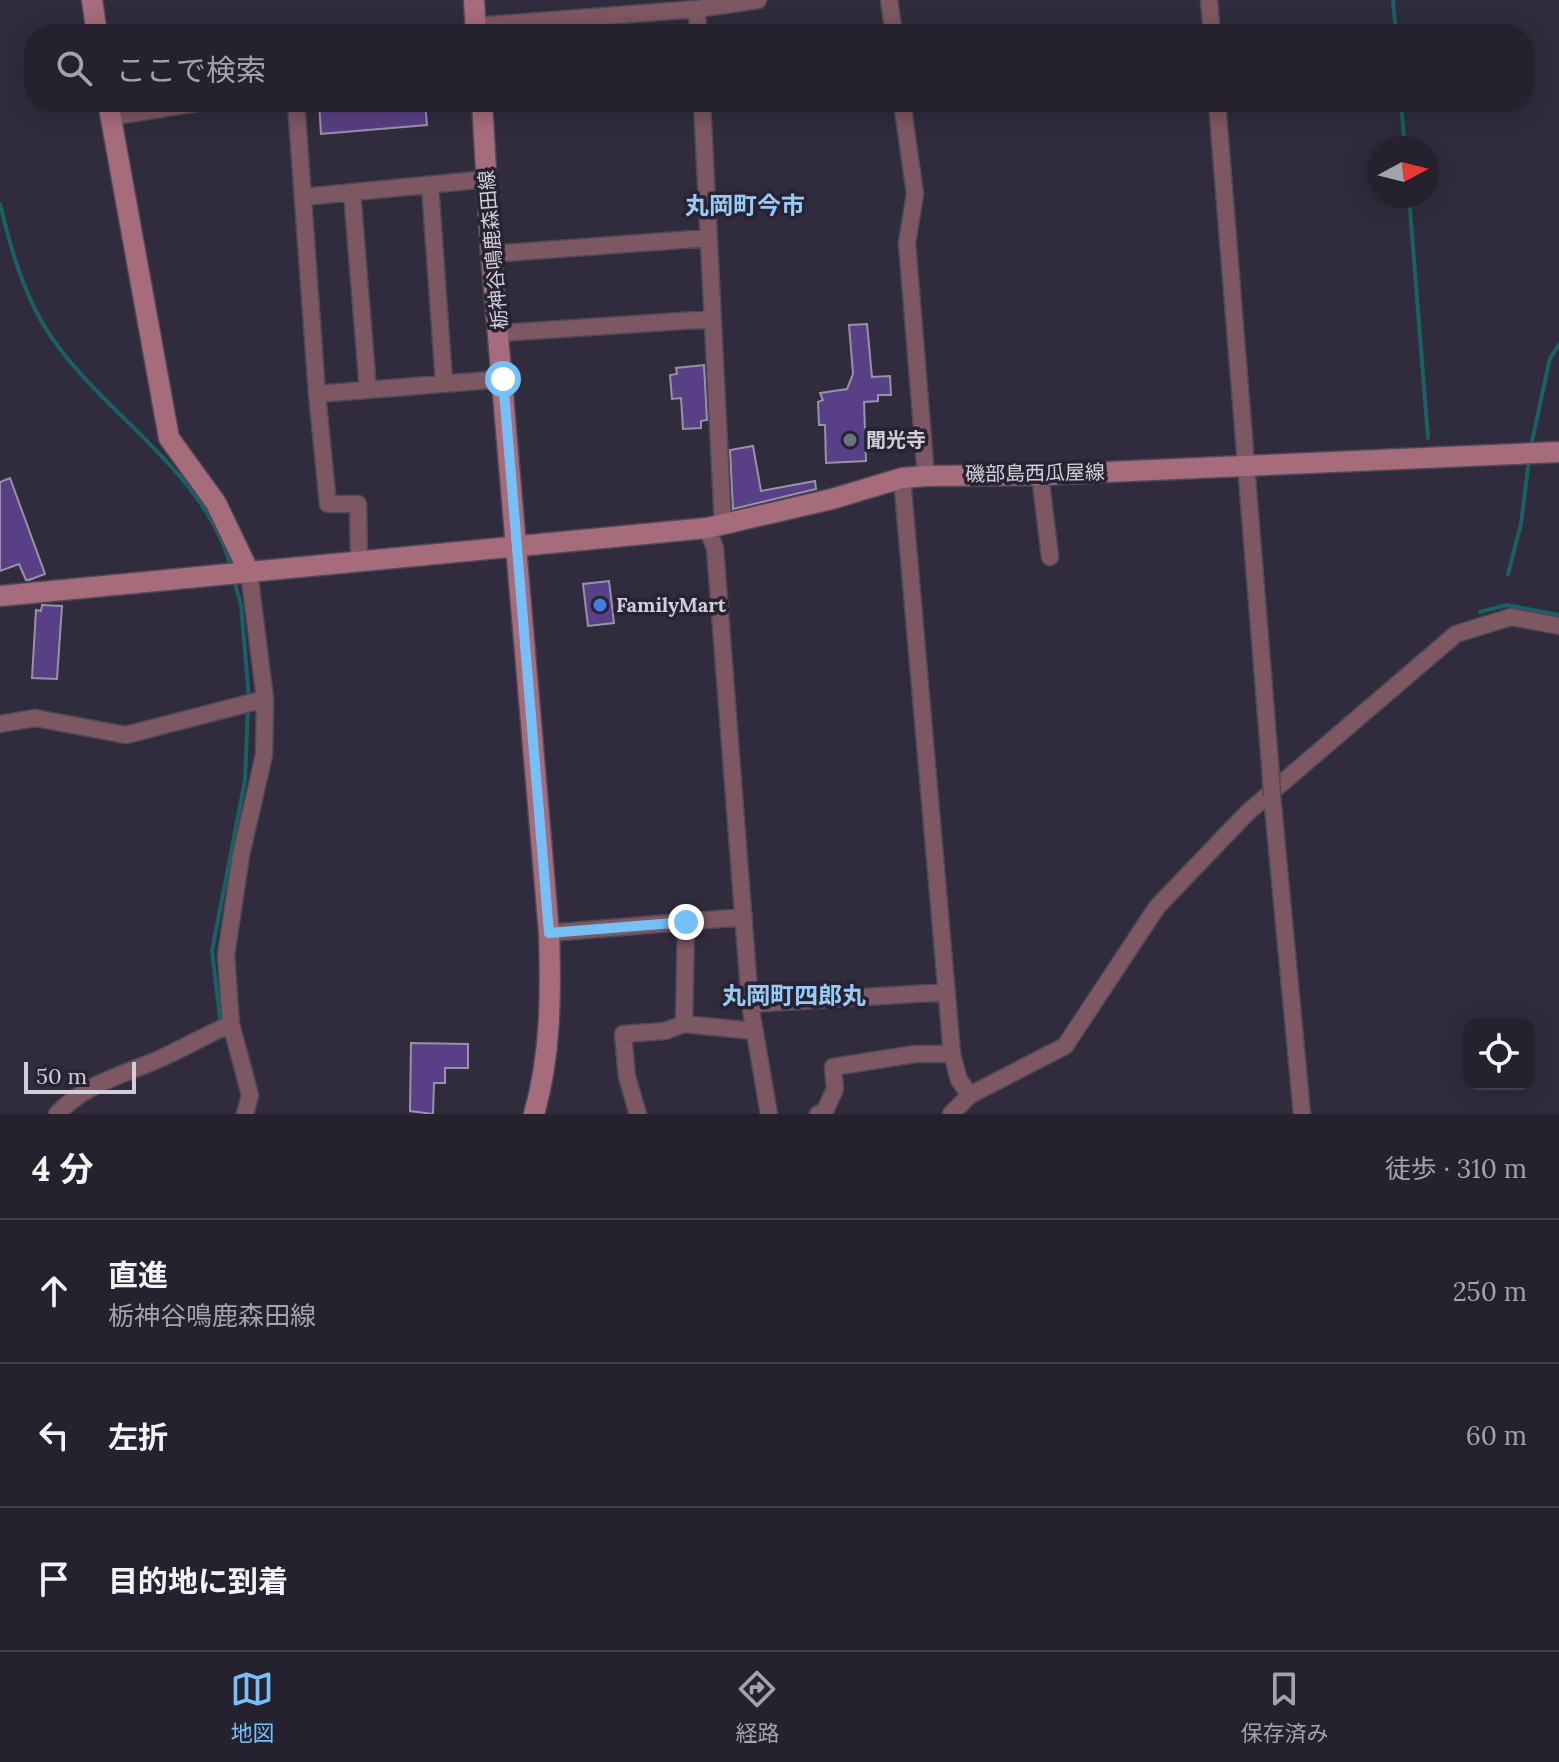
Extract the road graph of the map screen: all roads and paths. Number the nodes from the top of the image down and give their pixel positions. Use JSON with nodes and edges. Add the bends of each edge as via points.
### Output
{"nodes":[{"id":1,"x":92,"y":0,"type":"edge"},
{"id":2,"x":474,"y":0,"type":"edge"},
{"id":3,"x":758,"y":0,"type":"edge"},
{"id":4,"x":889,"y":0,"type":"edge"},
{"id":5,"x":1209,"y":0,"type":"edge"},
{"id":6,"x":706,"y":5,"type":"edge"},
{"id":7,"x":96,"y":24,"type":"edge"},
{"id":8,"x":476,"y":24,"type":"edge"},
{"id":9,"x":531,"y":24,"type":"edge"},
{"id":10,"x":893,"y":24,"type":"edge"},
{"id":11,"x":1211,"y":24,"type":"edge"},
{"id":12,"x":110,"y":112,"type":"edge"},
{"id":13,"x":297,"y":112,"type":"edge"},
{"id":14,"x":483,"y":112,"type":"edge"},
{"id":15,"x":702,"y":112,"type":"edge"},
{"id":16,"x":903,"y":112,"type":"edge"},
{"id":17,"x":1218,"y":112,"type":"edge"},
{"id":18,"x":488,"y":179,"type":"junction"},
{"id":19,"x":430,"y":185,"type":"junction"},
{"id":20,"x":352,"y":192,"type":"junction"},
{"id":21,"x":303,"y":197,"type":"junction"},
{"id":22,"x":708,"y":238,"type":"junction"},
{"id":23,"x":491,"y":254,"type":"junction"},
{"id":24,"x":712,"y":319,"type":"junction"},
{"id":25,"x":500,"y":333,"type":"junction"},
{"id":26,"x":503,"y":379,"type":"junction"},
{"id":27,"x":444,"y":382,"type":"junction"},
{"id":28,"x":368,"y":390,"type":"junction"},
{"id":29,"x":317,"y":394,"type":"junction"},
{"id":30,"x":1540,"y":453,"type":"edge"},
{"id":31,"x":1246,"y":467,"type":"junction"},
{"id":32,"x":1040,"y":475,"type":"junction"},
{"id":33,"x":926,"y":476,"type":"junction"},
{"id":34,"x":902,"y":478,"type":"junction"},
{"id":35,"x":715,"y":526,"type":"junction"},
{"id":36,"x":518,"y":547,"type":"junction"},
{"id":37,"x":1050,"y":557,"type":"dead end"},
{"id":38,"x":359,"y":559,"type":"junction"},
{"id":39,"x":238,"y":573,"type":"junction"},
{"id":40,"x":0,"y":596,"type":"edge"},
{"id":41,"x":1559,"y":626,"type":"edge"},
{"id":42,"x":265,"y":699,"type":"junction"},
{"id":43,"x":0,"y":724,"type":"edge"},
{"id":44,"x":744,"y":917,"type":"junction"},
{"id":45,"x":686,"y":922,"type":"junction"},
{"id":46,"x":549,"y":933,"type":"junction"},
{"id":47,"x":947,"y":992,"type":"junction"},
{"id":48,"x":750,"y":1004,"type":"junction"},
{"id":49,"x":231,"y":1024,"type":"junction"},
{"id":50,"x":684,"y":1024,"type":"junction"},
{"id":51,"x":754,"y":1031,"type":"junction"},
{"id":52,"x":952,"y":1054,"type":"junction"},
{"id":53,"x":970,"y":1095,"type":"junction"},
{"id":54,"x":57,"y":1114,"type":"edge"},
{"id":55,"x":245,"y":1114,"type":"edge"},
{"id":56,"x":534,"y":1114,"type":"edge"},
{"id":57,"x":638,"y":1114,"type":"edge"},
{"id":58,"x":769,"y":1114,"type":"edge"},
{"id":59,"x":818,"y":1114,"type":"edge"},
{"id":60,"x":951,"y":1114,"type":"edge"},
{"id":61,"x":1302,"y":1114,"type":"edge"}],
"edges":[{"from":1,"to":7,"type":"main road"},
{"from":2,"to":8,"type":"main road"},
{"from":3,"to":6,"type":"street"},
{"from":4,"to":10,"type":"street"},
{"from":5,"to":11,"type":"street"},
{"from":6,"to":9,"type":"street"},
{"from":12,"to":39,"type":"main road","via":[[169,438],[216,503]]},
{"from":13,"to":21,"type":"street"},
{"from":14,"to":18,"type":"main road","name":"栃神谷鳴鹿森田線"},
{"from":15,"to":22,"type":"street"},
{"from":16,"to":33,"type":"street","via":[[915,194],[907,243]]},
{"from":17,"to":31,"type":"street"},
{"from":18,"to":19,"type":"street"},
{"from":18,"to":23,"type":"main road","name":"栃神谷鳴鹿森田線"},
{"from":19,"to":20,"type":"street"},
{"from":19,"to":27,"type":"street"},
{"from":20,"to":21,"type":"street"},
{"from":20,"to":28,"type":"street"},
{"from":21,"to":29,"type":"street"},
{"from":22,"to":23,"type":"street"},
{"from":22,"to":24,"type":"street"},
{"from":23,"to":25,"type":"main road","name":"栃神谷鳴鹿森田線"},
{"from":24,"to":25,"type":"street"},
{"from":24,"to":35,"type":"street"},
{"from":25,"to":26,"type":"main road","name":"栃神谷鳴鹿森田線"},
{"from":26,"to":27,"type":"street"},
{"from":26,"to":36,"type":"main road","name":"栃神谷鳴鹿森田線"},
{"from":27,"to":28,"type":"street"},
{"from":28,"to":29,"type":"street"},
{"from":29,"to":38,"type":"street","via":[[328,504],[358,504]]},
{"from":30,"to":31,"type":"main road","name":"磯部島西瓜屋線"},
{"from":31,"to":32,"type":"main road","name":"磯部島西瓜屋線"},
{"from":31,"to":61,"type":"street","bridge":true},
{"from":32,"to":33,"type":"main road","name":"磯部島西瓜屋線"},
{"from":32,"to":37,"type":"street"},
{"from":33,"to":34,"type":"main road","name":"磯部島西瓜屋線"},
{"from":34,"to":35,"type":"main road","name":"磯部島西瓜屋線"},
{"from":34,"to":47,"type":"street"},
{"from":35,"to":36,"type":"main road","name":"磯部島西瓜屋線"},
{"from":35,"to":44,"type":"street"},
{"from":36,"to":38,"type":"main road","name":"磯部島西瓜屋線"},
{"from":36,"to":46,"type":"main road","name":"栃神谷鳴鹿森田線"},
{"from":38,"to":39,"type":"main road","name":"磯部島西瓜屋線"},
{"from":39,"to":40,"type":"main road","name":"磯部島西瓜屋線"},
{"from":39,"to":42,"type":"street"},
{"from":41,"to":53,"type":"street","via":[[1511,617],[1456,634],[1237,823],[1157,907],[1065,1046]]},
{"from":42,"to":43,"type":"street","via":[[126,735],[35,718]]},
{"from":42,"to":49,"type":"street","via":[[264,755],[226,955]]},
{"from":44,"to":45,"type":"street"},
{"from":44,"to":48,"type":"street"},
{"from":45,"to":46,"type":"street"},
{"from":45,"to":50,"type":"street"},
{"from":46,"to":56,"type":"main road","name":"栃神谷鳴鹿森田線","via":[[551,1001]]},
{"from":47,"to":48,"type":"street"},
{"from":47,"to":52,"type":"street"},
{"from":48,"to":51,"type":"street"},
{"from":49,"to":54,"type":"street","via":[[100,1082]]},
{"from":49,"to":55,"type":"street","via":[[250,1095]]},
{"from":50,"to":51,"type":"street"},
{"from":50,"to":57,"type":"street","via":[[623,1034]]},
{"from":51,"to":58,"type":"street"},
{"from":52,"to":53,"type":"street","via":[[959,1080]]},
{"from":52,"to":59,"type":"street","via":[[915,1054],[833,1067],[835,1089],[825,1111]]},
{"from":53,"to":60,"type":"street"}]}
